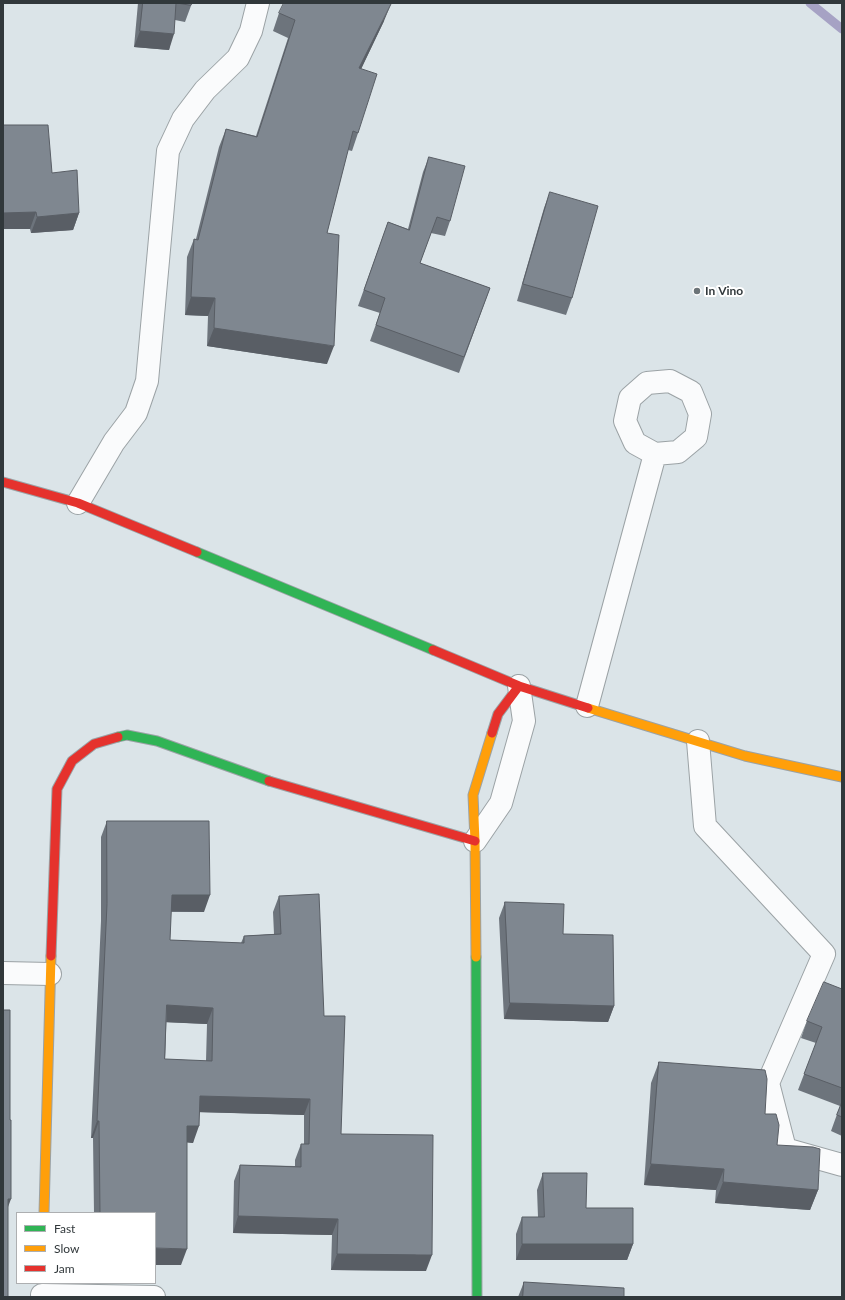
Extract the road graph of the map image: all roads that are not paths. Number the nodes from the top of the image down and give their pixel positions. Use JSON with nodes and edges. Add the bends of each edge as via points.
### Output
{"nodes":[{"id":1,"x":258,"y":3,"type":"edge"},
{"id":2,"x":655,"y":454,"type":"dead end"},
{"id":3,"x":3,"y":482,"type":"edge"},
{"id":4,"x":78,"y":502,"type":"junction"},
{"id":5,"x":520,"y":686,"type":"junction"},
{"id":6,"x":587,"y":706,"type":"junction"},
{"id":7,"x":698,"y":741,"type":"junction"},
{"id":8,"x":842,"y":777,"type":"edge"},
{"id":9,"x":475,"y":841,"type":"junction"},
{"id":10,"x":3,"y":973,"type":"edge"},
{"id":11,"x":50,"y":974,"type":"junction"},
{"id":12,"x":842,"y":1164,"type":"edge"},
{"id":13,"x":44,"y":1212,"type":"edge"},
{"id":14,"x":42,"y":1292,"type":"edge"},
{"id":15,"x":154,"y":1297,"type":"edge"},
{"id":16,"x":477,"y":1297,"type":"edge"}],
"edges":[{"from":1,"to":4,"type":"street","via":[[252,31],[238,58],[205,90],[183,119],[168,151],[147,381],[136,413],[114,442]]},
{"from":2,"to":6,"type":"street"},
{"from":3,"to":4,"type":"street"},
{"from":4,"to":5,"type":"street"},
{"from":5,"to":6,"type":"street"},
{"from":5,"to":9,"type":"street","via":[[524,721],[500,803]]},
{"from":6,"to":7,"type":"street"},
{"from":7,"to":8,"type":"street","via":[[745,756]]},
{"from":7,"to":12,"type":"street","via":[[705,826],[824,954],[768,1083],[785,1149]]},
{"from":9,"to":11,"type":"street","via":[[264,780],[157,741],[127,735],[94,744],[72,760],[58,789]]},
{"from":9,"to":16,"type":"street"},
{"from":10,"to":11,"type":"street"},
{"from":11,"to":13,"type":"street"},
{"from":14,"to":15,"type":"street"}]}
